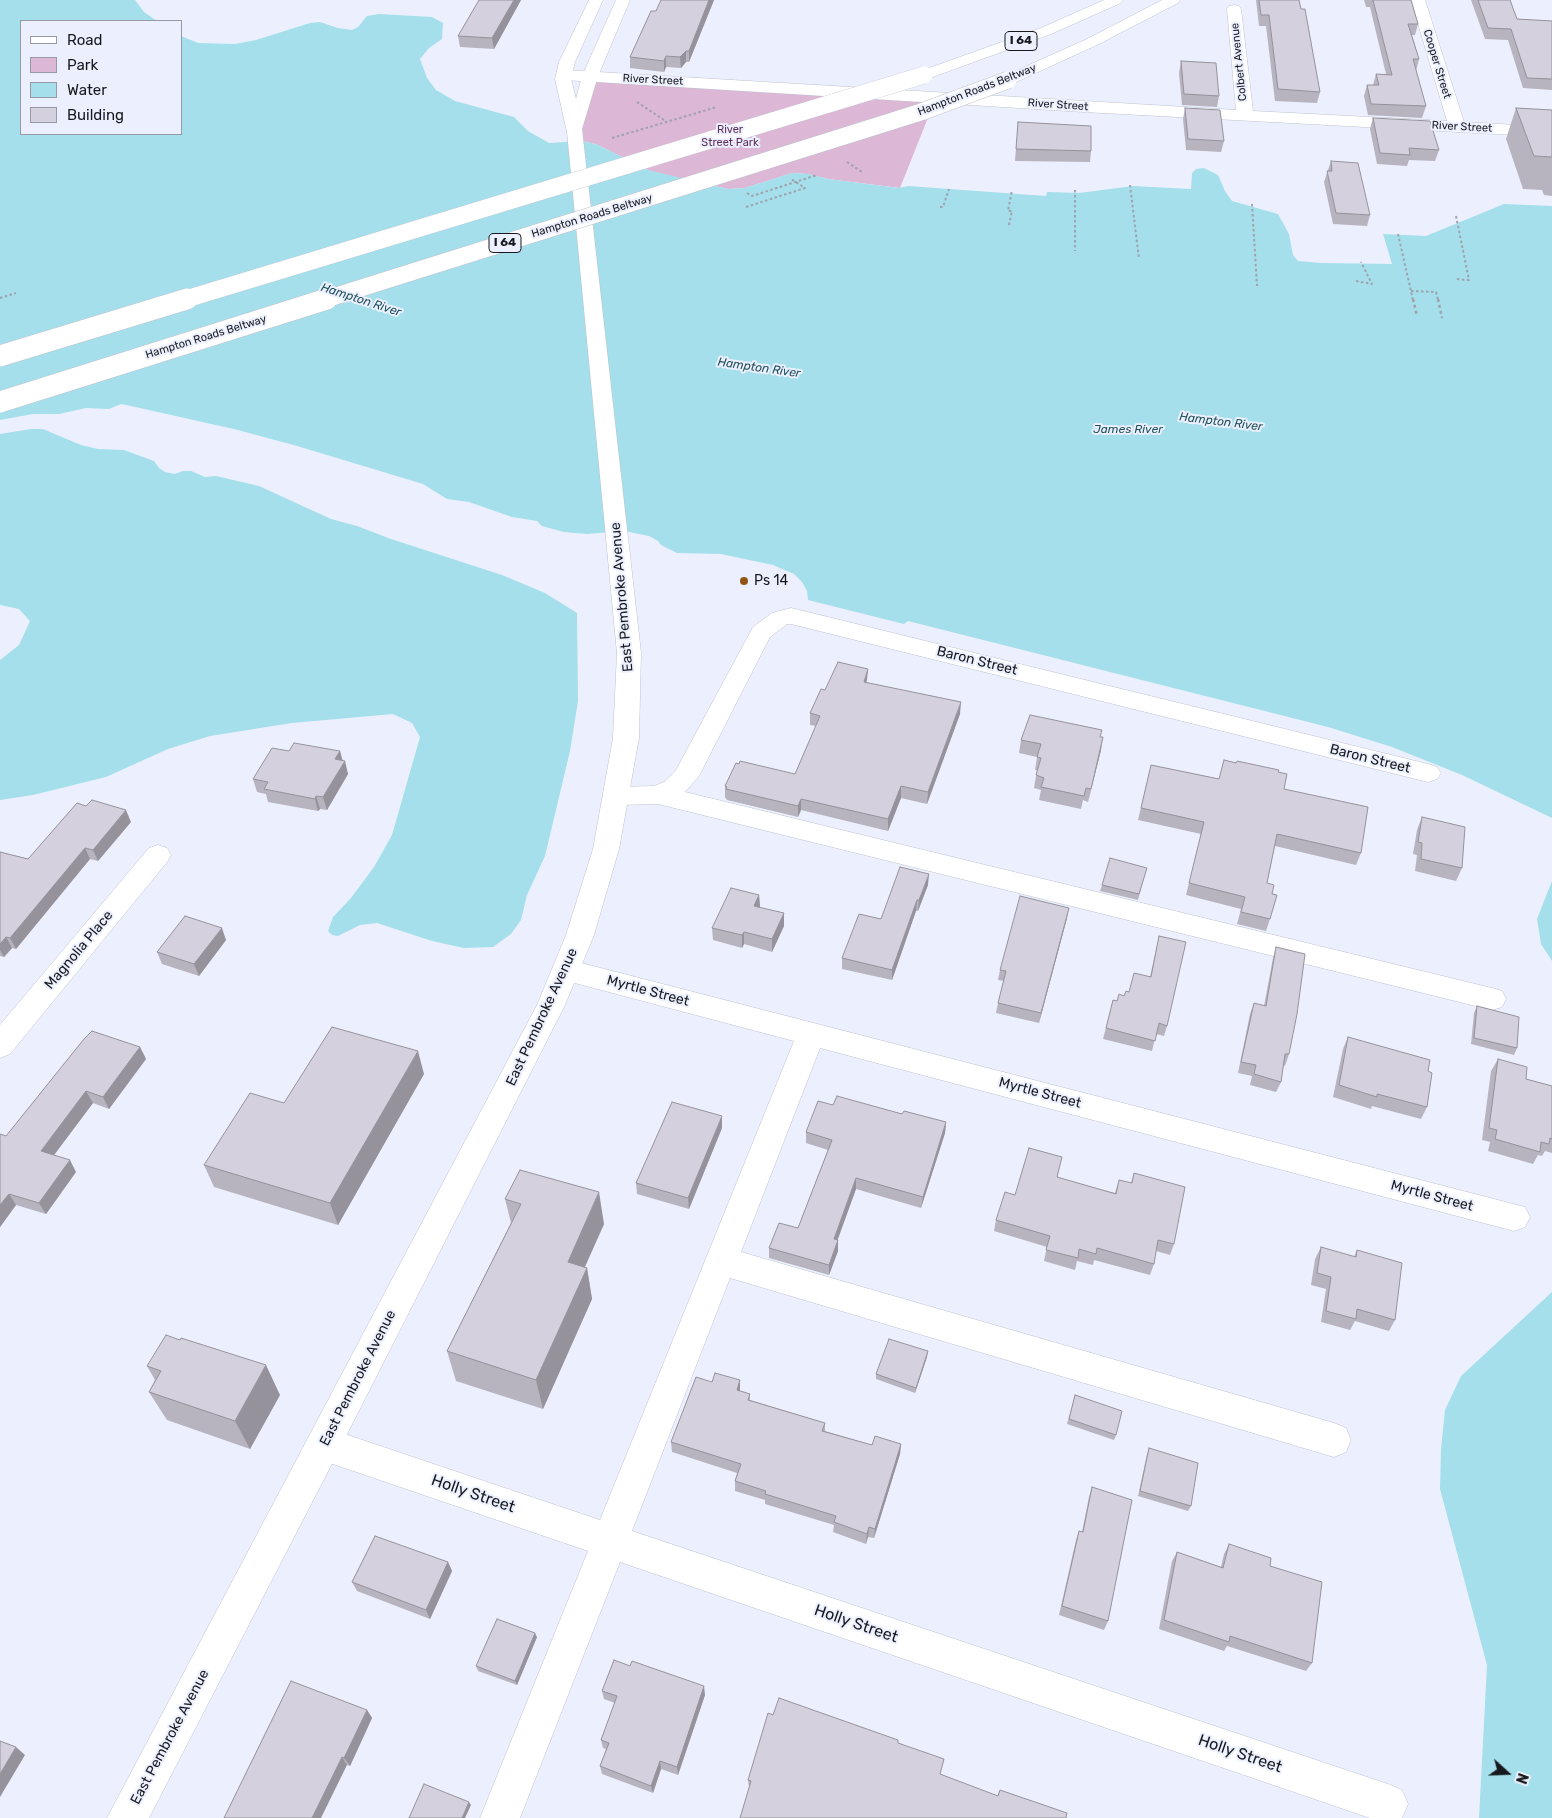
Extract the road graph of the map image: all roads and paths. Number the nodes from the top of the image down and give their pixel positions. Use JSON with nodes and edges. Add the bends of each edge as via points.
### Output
{"nodes":[{"id":1,"x":596,"y":0,"type":"edge"},
{"id":2,"x":623,"y":0,"type":"edge"},
{"id":3,"x":1116,"y":0,"type":"edge"},
{"id":4,"x":1173,"y":0,"type":"edge"},
{"id":5,"x":1418,"y":0,"type":"edge"},
{"id":6,"x":1234,"y":9,"type":"dead end"},
{"id":7,"x":564,"y":75,"type":"junction"},
{"id":8,"x":590,"y":76,"type":"junction"},
{"id":9,"x":723,"y":106,"type":"dead end"},
{"id":10,"x":1245,"y":116,"type":"junction"},
{"id":11,"x":1456,"y":127,"type":"junction"},
{"id":12,"x":574,"y":132,"type":"junction"},
{"id":13,"x":1552,"y":132,"type":"edge"},
{"id":14,"x":612,"y":138,"type":"dead end"},
{"id":15,"x":789,"y":177,"type":"dead end"},
{"id":16,"x":1130,"y":185,"type":"dead end"},
{"id":17,"x":949,"y":189,"type":"dead end"},
{"id":18,"x":1012,"y":190,"type":"dead end"},
{"id":19,"x":1075,"y":190,"type":"dead end"},
{"id":20,"x":1252,"y":204,"type":"dead end"},
{"id":21,"x":746,"y":207,"type":"dead end"},
{"id":22,"x":940,"y":207,"type":"dead end"},
{"id":23,"x":1456,"y":216,"type":"dead end"},
{"id":24,"x":1009,"y":225,"type":"dead end"},
{"id":25,"x":1398,"y":234,"type":"dead end"},
{"id":26,"x":1075,"y":251,"type":"dead end"},
{"id":27,"x":1139,"y":259,"type":"dead end"},
{"id":28,"x":1361,"y":262,"type":"dead end"},
{"id":29,"x":1456,"y":279,"type":"dead end"},
{"id":30,"x":1356,"y":281,"type":"dead end"},
{"id":31,"x":1257,"y":286,"type":"dead end"},
{"id":32,"x":1411,"y":290,"type":"junction"},
{"id":33,"x":16,"y":293,"type":"dead end"},
{"id":34,"x":0,"y":298,"type":"edge"},
{"id":35,"x":1417,"y":316,"type":"dead end"},
{"id":36,"x":1442,"y":318,"type":"dead end"},
{"id":37,"x":0,"y":356,"type":"edge"},
{"id":38,"x":0,"y":402,"type":"edge"},
{"id":39,"x":1428,"y":773,"type":"dead end"},
{"id":40,"x":658,"y":795,"type":"junction"},
{"id":41,"x":617,"y":796,"type":"junction"},
{"id":42,"x":158,"y":855,"type":"dead end"},
{"id":43,"x":566,"y":970,"type":"junction"},
{"id":44,"x":1492,"y":999,"type":"dead end"},
{"id":45,"x":811,"y":1034,"type":"junction"},
{"id":46,"x":0,"y":1046,"type":"edge"},
{"id":47,"x":1514,"y":1217,"type":"dead end"},
{"id":48,"x":721,"y":1261,"type":"junction"},
{"id":49,"x":1334,"y":1440,"type":"dead end"},
{"id":50,"x":324,"y":1444,"type":"junction"},
{"id":51,"x":609,"y":1541,"type":"junction"},
{"id":52,"x":1388,"y":1804,"type":"dead end"},
{"id":53,"x":127,"y":1818,"type":"edge"},
{"id":54,"x":500,"y":1818,"type":"edge"}],
"edges":[{"from":1,"to":7,"type":"main road","name":"East Pembroke Avenue"},
{"from":2,"to":8,"type":"main road","name":"East Pembroke Avenue"},
{"from":3,"to":37,"type":"main road","number":"I 64","bridge":true,"via":[[1046,31],[924,75]]},
{"from":4,"to":38,"type":"main road","name":"Hampton Roads Beltway","number":"I 64","bridge":true,"via":[[1008,80],[921,112]]},
{"from":5,"to":11,"type":"main road","name":"Cooper Street"},
{"from":6,"to":10,"type":"main road","name":"Colbert Avenue"},
{"from":7,"to":8,"type":"main road","name":"River Street"},
{"from":7,"to":12,"type":"main road","name":"East Pembroke Avenue"},
{"from":8,"to":10,"type":"main road","name":"River Street"},
{"from":8,"to":12,"type":"main road","name":"East Pembroke Avenue"},
{"from":9,"to":14,"type":"path"},
{"from":10,"to":11,"type":"main road","name":"River Street"},
{"from":11,"to":13,"type":"main road","name":"River Street"},
{"from":12,"to":41,"type":"main road","name":"East Pembroke Avenue","bridge":true,"via":[[626,614],[629,693]]},
{"from":15,"to":21,"type":"path","via":[[805,188]]},
{"from":16,"to":27,"type":"path"},
{"from":17,"to":22,"type":"path","via":[[943,207]]},
{"from":18,"to":24,"type":"path"},
{"from":19,"to":26,"type":"path"},
{"from":20,"to":31,"type":"path"},
{"from":23,"to":29,"type":"path","via":[[1469,280]]},
{"from":25,"to":32,"type":"path"},
{"from":28,"to":30,"type":"path","via":[[1372,284]]},
{"from":32,"to":35,"type":"path"},
{"from":32,"to":36,"type":"path","via":[[1436,292]]},
{"from":33,"to":34,"type":"path"},
{"from":39,"to":40,"type":"main road","name":"Baron Street","via":[[791,616],[780,618],[761,632],[686,776],[674,788]]},
{"from":40,"to":41,"type":"main road","name":"Baron Street"},
{"from":40,"to":44,"type":"main road"},
{"from":41,"to":43,"type":"main road","name":"East Pembroke Avenue","via":[[590,904]]},
{"from":42,"to":46,"type":"main road","name":"Magnolia Place"},
{"from":43,"to":45,"type":"main road","name":"Myrtle Street"},
{"from":43,"to":50,"type":"main road","name":"East Pembroke Avenue","via":[[504,1098]]},
{"from":45,"to":47,"type":"main road","name":"Myrtle Street"},
{"from":45,"to":48,"type":"main road"},
{"from":48,"to":49,"type":"main road"},
{"from":48,"to":51,"type":"main road"},
{"from":50,"to":51,"type":"main road","name":"Holly Street"},
{"from":50,"to":53,"type":"main road","name":"East Pembroke Avenue"},
{"from":51,"to":52,"type":"main road","name":"Holly Street"},
{"from":51,"to":54,"type":"main road"}]}
